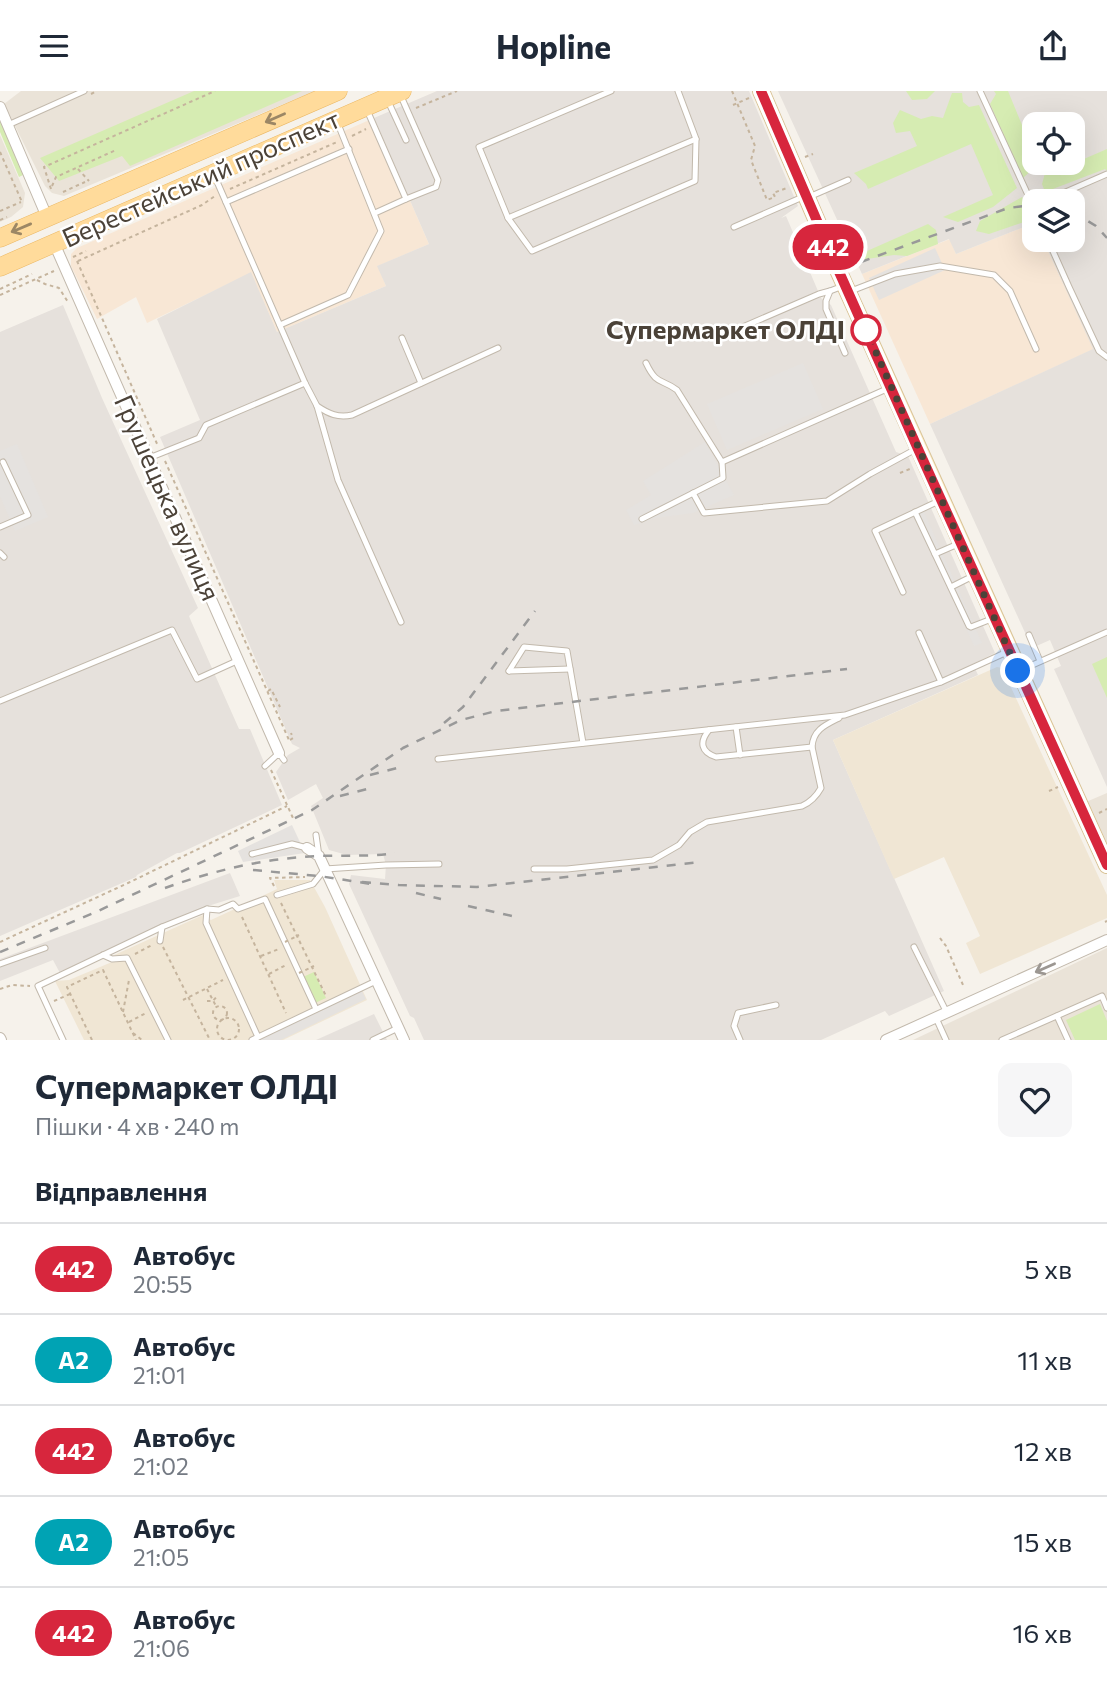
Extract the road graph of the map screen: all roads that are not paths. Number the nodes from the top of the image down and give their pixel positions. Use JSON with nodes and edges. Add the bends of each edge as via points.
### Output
{"nodes":[{"id":1,"x":84,"y":91,"type":"edge"},
{"id":2,"x":338,"y":91,"type":"edge"},
{"id":3,"x":611,"y":91,"type":"edge"},
{"id":4,"x":678,"y":91,"type":"edge"},
{"id":5,"x":980,"y":91,"type":"edge"},
{"id":6,"x":396,"y":94,"type":"edge"},
{"id":7,"x":755,"y":94,"type":"edge"},
{"id":8,"x":0,"y":107,"type":"edge"},
{"id":9,"x":366,"y":107,"type":"junction"},
{"id":10,"x":337,"y":120,"type":"junction"},
{"id":11,"x":8,"y":125,"type":"junction"},
{"id":12,"x":696,"y":139,"type":"junction"},
{"id":13,"x":405,"y":140,"type":"dead end"},
{"id":14,"x":349,"y":149,"type":"junction"},
{"id":15,"x":214,"y":174,"type":"junction"},
{"id":16,"x":1107,"y":174,"type":"edge"},
{"id":17,"x":848,"y":180,"type":"dead end"},
{"id":18,"x":1026,"y":189,"type":"edge"},
{"id":19,"x":1073,"y":189,"type":"edge"},
{"id":20,"x":807,"y":197,"type":"junction"},
{"id":21,"x":406,"y":199,"type":"junction"},
{"id":22,"x":226,"y":202,"type":"junction"},
{"id":23,"x":375,"y":213,"type":"junction"},
{"id":24,"x":47,"y":217,"type":"junction"},
{"id":25,"x":508,"y":218,"type":"junction"},
{"id":26,"x":734,"y":227,"type":"dead end"},
{"id":27,"x":0,"y":237,"type":"edge"},
{"id":28,"x":54,"y":243,"type":"junction"},
{"id":29,"x":1053,"y":252,"type":"edge"},
{"id":30,"x":0,"y":267,"type":"edge"},
{"id":31,"x":841,"y":289,"type":"junction"},
{"id":32,"x":279,"y":325,"type":"junction"},
{"id":33,"x":738,"y":329,"type":"dead end"},
{"id":34,"x":402,"y":338,"type":"dead end"},
{"id":35,"x":498,"y":348,"type":"dead end"},
{"id":36,"x":1036,"y":349,"type":"dead end"},
{"id":37,"x":845,"y":353,"type":"dead end"},
{"id":38,"x":1107,"y":357,"type":"edge"},
{"id":39,"x":646,"y":363,"type":"dead end"},
{"id":40,"x":305,"y":383,"type":"junction"},
{"id":41,"x":421,"y":383,"type":"junction"},
{"id":42,"x":891,"y":387,"type":"junction"},
{"id":43,"x":317,"y":406,"type":"junction"},
{"id":44,"x":918,"y":449,"type":"junction"},
{"id":45,"x":149,"y":458,"type":"junction"},
{"id":46,"x":722,"y":461,"type":"junction"},
{"id":47,"x":3,"y":462,"type":"dead end"},
{"id":48,"x":693,"y":493,"type":"junction"},
{"id":49,"x":941,"y":500,"type":"junction"},
{"id":50,"x":915,"y":512,"type":"junction"},
{"id":51,"x":642,"y":519,"type":"dead end"},
{"id":52,"x":0,"y":527,"type":"edge"},
{"id":53,"x":960,"y":543,"type":"junction"},
{"id":54,"x":936,"y":554,"type":"junction"},
{"id":55,"x":975,"y":575,"type":"junction"},
{"id":56,"x":951,"y":587,"type":"junction"},
{"id":57,"x":903,"y":592,"type":"dead end"},
{"id":58,"x":994,"y":618,"type":"junction"},
{"id":59,"x":401,"y":622,"type":"dead end"},
{"id":60,"x":1107,"y":632,"type":"edge"},
{"id":61,"x":919,"y":633,"type":"dead end"},
{"id":62,"x":1029,"y":635,"type":"dead end"},
{"id":63,"x":1009,"y":651,"type":"junction"},
{"id":64,"x":239,"y":660,"type":"junction"},
{"id":65,"x":1041,"y":661,"type":"junction"},
{"id":66,"x":570,"y":669,"type":"junction"},
{"id":67,"x":1018,"y":671,"type":"junction"},
{"id":68,"x":941,"y":682,"type":"junction"},
{"id":69,"x":0,"y":701,"type":"edge"},
{"id":70,"x":845,"y":715,"type":"junction"},
{"id":71,"x":736,"y":727,"type":"junction"},
{"id":72,"x":709,"y":730,"type":"junction"},
{"id":73,"x":583,"y":743,"type":"junction"},
{"id":74,"x":812,"y":747,"type":"junction"},
{"id":75,"x":740,"y":755,"type":"junction"},
{"id":76,"x":281,"y":757,"type":"joint"},
{"id":77,"x":438,"y":759,"type":"dead end"},
{"id":78,"x":265,"y":766,"type":"dead end"},
{"id":79,"x":316,"y":835,"type":"dead end"},
{"id":80,"x":307,"y":848,"type":"joint"},
{"id":81,"x":252,"y":854,"type":"dead end"},
{"id":82,"x":318,"y":856,"type":"junction"},
{"id":83,"x":439,"y":864,"type":"dead end"},
{"id":84,"x":1107,"y":865,"type":"edge"},
{"id":85,"x":325,"y":869,"type":"junction"},
{"id":86,"x":534,"y":869,"type":"dead end"},
{"id":87,"x":276,"y":891,"type":"road end"},
{"id":88,"x":207,"y":909,"type":"junction"},
{"id":89,"x":162,"y":927,"type":"junction"},
{"id":90,"x":1107,"y":940,"type":"edge"},
{"id":91,"x":160,"y":941,"type":"road end"},
{"id":92,"x":914,"y":947,"type":"dead end"},
{"id":93,"x":45,"y":948,"type":"dead end"},
{"id":94,"x":103,"y":955,"type":"junction"},
{"id":95,"x":0,"y":964,"type":"edge"},
{"id":96,"x":376,"y":981,"type":"junction"},
{"id":97,"x":776,"y":1005,"type":"dead end"},
{"id":98,"x":1107,"y":1008,"type":"edge"},
{"id":99,"x":316,"y":1009,"type":"junction"},
{"id":100,"x":941,"y":1015,"type":"junction"},
{"id":101,"x":1057,"y":1016,"type":"junction"},
{"id":102,"x":398,"y":1028,"type":"junction"},
{"id":103,"x":255,"y":1039,"type":"edge"},
{"id":104,"x":63,"y":1040,"type":"edge"},
{"id":105,"x":169,"y":1040,"type":"edge"},
{"id":106,"x":373,"y":1040,"type":"edge"},
{"id":107,"x":404,"y":1040,"type":"edge"},
{"id":108,"x":740,"y":1040,"type":"edge"},
{"id":109,"x":886,"y":1040,"type":"edge"},
{"id":110,"x":946,"y":1040,"type":"edge"},
{"id":111,"x":1002,"y":1040,"type":"edge"},
{"id":112,"x":1068,"y":1040,"type":"edge"}],
"edges":[{"from":1,"to":11,"type":"lane"},
{"from":2,"to":24,"type":"main road","name":"Берестейський проспект","one_way":true},
{"from":3,"to":25,"type":"lane","via":[[479,147]]},
{"from":4,"to":12,"type":"lane"},
{"from":5,"to":18,"type":"lane"},
{"from":6,"to":9,"type":"main road","name":"Берестейський проспект"},
{"from":6,"to":13,"type":"lane"},
{"from":6,"to":21,"type":"lane","via":[[438,183]]},
{"from":7,"to":20,"type":"street"},
{"from":8,"to":11,"type":"street"},
{"from":9,"to":10,"type":"main road","name":"Берестейський проспект"},
{"from":9,"to":21,"type":"lane"},
{"from":10,"to":14,"type":"lane"},
{"from":10,"to":15,"type":"main road","name":"Берестейський проспект"},
{"from":11,"to":24,"type":"street"},
{"from":12,"to":25,"type":"lane"},
{"from":12,"to":25,"type":"lane","via":[[695,181],[544,246],[532,251]]},
{"from":14,"to":22,"type":"lane"},
{"from":14,"to":23,"type":"lane"},
{"from":15,"to":22,"type":"lane"},
{"from":15,"to":28,"type":"main road","name":"Берестейський проспект"},
{"from":16,"to":19,"type":"lane"},
{"from":17,"to":20,"type":"lane"},
{"from":20,"to":26,"type":"lane"},
{"from":20,"to":31,"type":"street"},
{"from":21,"to":23,"type":"lane"},
{"from":22,"to":32,"type":"lane"},
{"from":23,"to":32,"type":"lane","via":[[381,231],[349,294]]},
{"from":24,"to":27,"type":"main road","name":"Берестейський проспект","one_way":true},
{"from":28,"to":30,"type":"main road","name":"Берестейський проспект"},
{"from":28,"to":45,"type":"street","name":"Грушецька вулиця"},
{"from":29,"to":38,"type":"lane","via":[[1099,351]]},
{"from":31,"to":33,"type":"lane"},
{"from":31,"to":36,"type":"lane","via":[[940,266],[994,275],[1010,292]]},
{"from":31,"to":37,"type":"lane","via":[[825,301]]},
{"from":31,"to":42,"type":"street"},
{"from":32,"to":40,"type":"lane"},
{"from":34,"to":41,"type":"lane"},
{"from":35,"to":41,"type":"lane"},
{"from":39,"to":46,"type":"lane","via":[[656,380],[677,390]]},
{"from":40,"to":43,"type":"lane"},
{"from":40,"to":45,"type":"lane","via":[[206,425],[199,438]]},
{"from":41,"to":43,"type":"lane","via":[[352,415],[334,416]]},
{"from":42,"to":44,"type":"street"},
{"from":42,"to":46,"type":"lane"},
{"from":43,"to":59,"type":"lane","via":[[338,479]]},
{"from":44,"to":48,"type":"lane","via":[[827,501],[704,513]]},
{"from":44,"to":49,"type":"street"},
{"from":45,"to":64,"type":"street","name":"Грушецька вулиця"},
{"from":46,"to":48,"type":"lane","via":[[723,478]]},
{"from":47,"to":52,"type":"lane","via":[[28,515]]},
{"from":48,"to":51,"type":"lane"},
{"from":49,"to":50,"type":"lane"},
{"from":49,"to":53,"type":"street"},
{"from":50,"to":54,"type":"lane"},
{"from":50,"to":57,"type":"lane","via":[[875,531]]},
{"from":53,"to":54,"type":"lane"},
{"from":53,"to":55,"type":"street"},
{"from":54,"to":56,"type":"lane"},
{"from":55,"to":56,"type":"lane"},
{"from":55,"to":58,"type":"street"},
{"from":56,"to":58,"type":"lane","via":[[970,627]]},
{"from":58,"to":63,"type":"street"},
{"from":60,"to":65,"type":"lane"},
{"from":61,"to":68,"type":"lane"},
{"from":62,"to":65,"type":"lane"},
{"from":63,"to":67,"type":"street"},
{"from":63,"to":68,"type":"lane"},
{"from":64,"to":69,"type":"lane","via":[[197,679],[173,630]]},
{"from":64,"to":76,"type":"street","name":"Грушецька вулиця"},
{"from":65,"to":67,"type":"lane"},
{"from":66,"to":66,"type":"lane","via":[[567,651],[524,647],[509,671]]},
{"from":66,"to":73,"type":"lane"},
{"from":67,"to":84,"type":"street"},
{"from":68,"to":70,"type":"lane"},
{"from":70,"to":71,"type":"lane"},
{"from":70,"to":74,"type":"lane","via":[[819,729]]},
{"from":71,"to":72,"type":"lane"},
{"from":71,"to":75,"type":"lane"},
{"from":72,"to":73,"type":"lane"},
{"from":72,"to":75,"type":"lane","via":[[703,737],[708,754]]},
{"from":73,"to":77,"type":"lane"},
{"from":74,"to":75,"type":"lane"},
{"from":74,"to":86,"type":"lane","via":[[821,788],[802,806],[707,822],[653,860]]},
{"from":76,"to":78,"type":"lane"},
{"from":79,"to":82,"type":"lane"},
{"from":80,"to":81,"type":"lane","via":[[292,844]]},
{"from":80,"to":82,"type":"street"},
{"from":82,"to":85,"type":"street"},
{"from":83,"to":85,"type":"lane"},
{"from":85,"to":87,"type":"lane","via":[[313,884]]},
{"from":85,"to":96,"type":"street"},
{"from":88,"to":89,"type":"lane"},
{"from":88,"to":99,"type":"lane","via":[[233,904],[238,909],[265,899]]},
{"from":88,"to":103,"type":"lane","via":[[206,923]]},
{"from":89,"to":91,"type":"lane"},
{"from":89,"to":94,"type":"lane"},
{"from":90,"to":100,"type":"street","one_way":true},
{"from":92,"to":100,"type":"lane"},
{"from":93,"to":95,"type":"lane"},
{"from":94,"to":104,"type":"lane","via":[[38,986]]},
{"from":94,"to":105,"type":"lane","via":[[127,958]]},
{"from":96,"to":99,"type":"lane"},
{"from":96,"to":102,"type":"street"},
{"from":97,"to":108,"type":"lane","via":[[738,1013],[734,1025]]},
{"from":98,"to":101,"type":"lane","via":[[1102,996]]},
{"from":99,"to":103,"type":"lane"},
{"from":100,"to":109,"type":"street"},
{"from":100,"to":110,"type":"lane"},
{"from":101,"to":111,"type":"lane"},
{"from":101,"to":112,"type":"lane"},
{"from":102,"to":106,"type":"lane"},
{"from":102,"to":107,"type":"street"}]}
